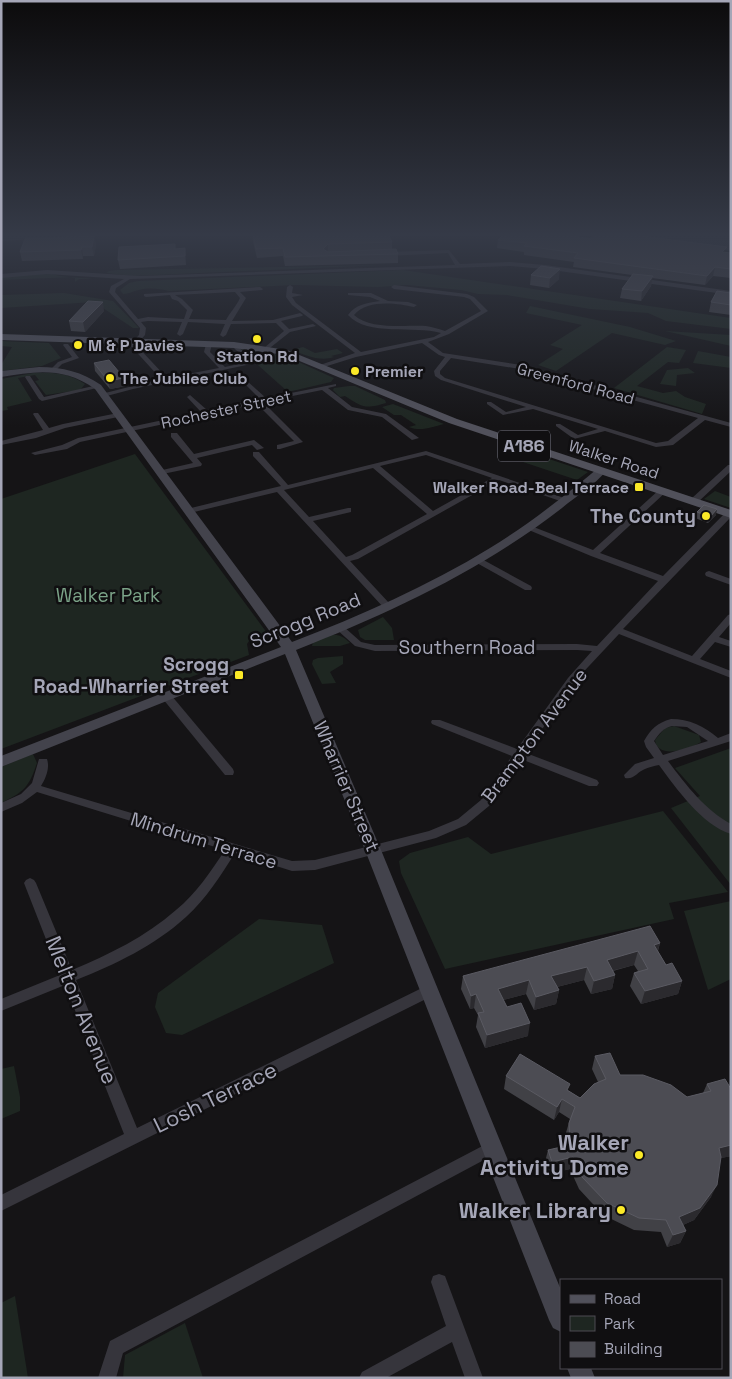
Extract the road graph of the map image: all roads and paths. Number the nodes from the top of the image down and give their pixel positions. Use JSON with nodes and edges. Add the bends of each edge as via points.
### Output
{"nodes":[{"id":1,"x":119,"y":298,"type":"edge"},
{"id":2,"x":175,"y":298,"type":"edge"},
{"id":3,"x":243,"y":298,"type":"edge"},
{"id":4,"x":290,"y":298,"type":"edge"},
{"id":5,"x":380,"y":298,"type":"edge"},
{"id":6,"x":470,"y":298,"type":"edge"},
{"id":7,"x":387,"y":302,"type":"junction"},
{"id":8,"x":414,"y":306,"type":"dead end"},
{"id":9,"x":300,"y":315,"type":"dead end"},
{"id":10,"x":185,"y":320,"type":"junction"},
{"id":11,"x":138,"y":321,"type":"junction"},
{"id":12,"x":229,"y":321,"type":"junction"},
{"id":13,"x":275,"y":321,"type":"junction"},
{"id":14,"x":313,"y":326,"type":"dead end"},
{"id":15,"x":288,"y":330,"type":"junction"},
{"id":16,"x":447,"y":333,"type":"junction"},
{"id":17,"x":180,"y":334,"type":"dead end"},
{"id":18,"x":223,"y":335,"type":"dead end"},
{"id":19,"x":1,"y":337,"type":"edge"},
{"id":20,"x":422,"y":341,"type":"junction"},
{"id":21,"x":136,"y":342,"type":"junction"},
{"id":22,"x":209,"y":344,"type":"junction"},
{"id":23,"x":66,"y":345,"type":"dead end"},
{"id":24,"x":234,"y":345,"type":"junction"},
{"id":25,"x":266,"y":349,"type":"junction"},
{"id":26,"x":359,"y":353,"type":"junction"},
{"id":27,"x":449,"y":356,"type":"junction"},
{"id":28,"x":322,"y":366,"type":"junction"},
{"id":29,"x":54,"y":369,"type":"junction"},
{"id":30,"x":224,"y":369,"type":"junction"},
{"id":31,"x":1,"y":374,"type":"edge"},
{"id":32,"x":28,"y":377,"type":"dead end"},
{"id":33,"x":165,"y":380,"type":"junction"},
{"id":34,"x":247,"y":383,"type":"dead end"},
{"id":35,"x":334,"y":385,"type":"dead end"},
{"id":36,"x":323,"y":387,"type":"junction"},
{"id":37,"x":100,"y":391,"type":"junction"},
{"id":38,"x":190,"y":397,"type":"dead end"},
{"id":39,"x":262,"y":401,"type":"junction"},
{"id":40,"x":489,"y":403,"type":"dead end"},
{"id":41,"x":534,"y":407,"type":"junction"},
{"id":42,"x":206,"y":413,"type":"junction"},
{"id":43,"x":36,"y":414,"type":"dead end"},
{"id":44,"x":118,"y":415,"type":"junction"},
{"id":45,"x":703,"y":418,"type":"junction"},
{"id":46,"x":558,"y":425,"type":"dead end"},
{"id":47,"x":731,"y":426,"type":"edge"},
{"id":48,"x":607,"y":429,"type":"junction"},
{"id":49,"x":129,"y":430,"type":"junction"},
{"id":50,"x":46,"y":431,"type":"junction"},
{"id":51,"x":174,"y":435,"type":"dead end"},
{"id":52,"x":415,"y":438,"type":"dead end"},
{"id":53,"x":1,"y":443,"type":"edge"},
{"id":54,"x":280,"y":447,"type":"dead end"},
{"id":55,"x":35,"y":453,"type":"dead end"},
{"id":56,"x":191,"y":456,"type":"junction"},
{"id":57,"x":374,"y":465,"type":"junction"},
{"id":58,"x":729,"y":470,"type":"edge"},
{"id":59,"x":601,"y":471,"type":"junction"},
{"id":60,"x":161,"y":473,"type":"junction"},
{"id":61,"x":499,"y":477,"type":"junction"},
{"id":62,"x":282,"y":488,"type":"junction"},
{"id":63,"x":662,"y":492,"type":"junction"},
{"id":64,"x":566,"y":500,"type":"junction"},
{"id":65,"x":694,"y":502,"type":"junction"},
{"id":66,"x":348,"y":510,"type":"dead end"},
{"id":67,"x":190,"y":511,"type":"junction"},
{"id":68,"x":432,"y":514,"type":"junction"},
{"id":69,"x":731,"y":514,"type":"edge"},
{"id":70,"x":308,"y":520,"type":"junction"},
{"id":71,"x":528,"y":528,"type":"junction"},
{"id":72,"x":594,"y":554,"type":"junction"},
{"id":73,"x":344,"y":560,"type":"junction"},
{"id":74,"x":478,"y":560,"type":"junction"},
{"id":75,"x":709,"y":574,"type":"dead end"},
{"id":76,"x":664,"y":580,"type":"junction"},
{"id":77,"x":731,"y":582,"type":"edge"},
{"id":78,"x":528,"y":588,"type":"dead end"},
{"id":79,"x":387,"y":606,"type":"junction"},
{"id":80,"x":731,"y":617,"type":"edge"},
{"id":81,"x":340,"y":628,"type":"junction"},
{"id":82,"x":617,"y":630,"type":"junction"},
{"id":83,"x":714,"y":638,"type":"junction"},
{"id":84,"x":731,"y":644,"type":"edge"},
{"id":85,"x":289,"y":648,"type":"junction"},
{"id":86,"x":599,"y":649,"type":"junction"},
{"id":87,"x":694,"y":660,"type":"junction"},
{"id":88,"x":731,"y":675,"type":"edge"},
{"id":89,"x":167,"y":697,"type":"junction"},
{"id":90,"x":436,"y":722,"type":"dead end"},
{"id":91,"x":731,"y":737,"type":"edge"},
{"id":92,"x":716,"y":742,"type":"junction"},
{"id":93,"x":519,"y":755,"type":"junction"},
{"id":94,"x":661,"y":760,"type":"junction"},
{"id":95,"x":1,"y":762,"type":"edge"},
{"id":96,"x":43,"y":762,"type":"dead end"},
{"id":97,"x":229,"y":772,"type":"dead end"},
{"id":98,"x":629,"y":776,"type":"dead end"},
{"id":99,"x":593,"y":783,"type":"dead end"},
{"id":100,"x":36,"y":788,"type":"junction"},
{"id":101,"x":1,"y":808,"type":"edge"},
{"id":102,"x":731,"y":830,"type":"edge"},
{"id":103,"x":232,"y":849,"type":"junction"},
{"id":104,"x":373,"y":850,"type":"junction"},
{"id":105,"x":30,"y":883,"type":"dead end"},
{"id":106,"x":69,"y":977,"type":"junction"},
{"id":107,"x":429,"y":991,"type":"junction"},
{"id":108,"x":1,"y":1005,"type":"edge"},
{"id":109,"x":133,"y":1137,"type":"junction"},
{"id":110,"x":492,"y":1148,"type":"junction"},
{"id":111,"x":1,"y":1203,"type":"edge"},
{"id":112,"x":439,"y":1282,"type":"dead end"},
{"id":113,"x":560,"y":1318,"type":"edge"},
{"id":114,"x":456,"y":1330,"type":"junction"},
{"id":115,"x":107,"y":1378,"type":"edge"},
{"id":116,"x":368,"y":1378,"type":"edge"},
{"id":117,"x":474,"y":1378,"type":"edge"}],
"edges":[{"from":1,"to":11,"type":"street"},
{"from":2,"to":10,"type":"street","via":[[190,309]]},
{"from":3,"to":12,"type":"street"},
{"from":4,"to":26,"type":"street"},
{"from":5,"to":7,"type":"street"},
{"from":6,"to":16,"type":"street","via":[[485,311]]},
{"from":7,"to":8,"type":"street"},
{"from":7,"to":16,"type":"street","via":[[359,307],[351,315],[364,324]]},
{"from":9,"to":13,"type":"street"},
{"from":10,"to":11,"type":"street"},
{"from":10,"to":12,"type":"street"},
{"from":10,"to":17,"type":"street"},
{"from":11,"to":21,"type":"street","via":[[143,330]]},
{"from":12,"to":13,"type":"street"},
{"from":12,"to":18,"type":"street"},
{"from":13,"to":15,"type":"street"},
{"from":14,"to":15,"type":"street"},
{"from":15,"to":25,"type":"street"},
{"from":16,"to":20,"type":"street"},
{"from":19,"to":21,"type":"main road","number":"A186"},
{"from":20,"to":26,"type":"street"},
{"from":20,"to":27,"type":"street","name":"Greenford Road"},
{"from":21,"to":22,"type":"main road","number":"A186"},
{"from":21,"to":33,"type":"street","via":[[134,346]]},
{"from":22,"to":24,"type":"main road","number":"A186"},
{"from":22,"to":30,"type":"street","via":[[207,352]]},
{"from":23,"to":29,"type":"street","via":[[76,358],[60,363]]},
{"from":24,"to":25,"type":"main road","number":"A186"},
{"from":24,"to":30,"type":"street","via":[[253,363]]},
{"from":25,"to":28,"type":"main road","number":"A186"},
{"from":26,"to":28,"type":"street"},
{"from":27,"to":41,"type":"street","via":[[437,371],[440,377]]},
{"from":27,"to":45,"type":"street","name":"Greenford Road","via":[[521,367]]},
{"from":28,"to":59,"type":"main road","name":"Walker Road","number":"A186","via":[[436,415]]},
{"from":29,"to":31,"type":"street","name":"Wharrier Street"},
{"from":29,"to":37,"type":"street","name":"Wharrier Street","via":[[86,377]]},
{"from":30,"to":33,"type":"street"},
{"from":32,"to":37,"type":"street","via":[[42,399]]},
{"from":33,"to":37,"type":"street"},
{"from":34,"to":39,"type":"street"},
{"from":35,"to":36,"type":"street","name":"Rochester Street"},
{"from":36,"to":39,"type":"street","name":"Rochester Street"},
{"from":36,"to":52,"type":"street","via":[[352,410],[384,414]]},
{"from":37,"to":44,"type":"street","name":"Wharrier Street"},
{"from":38,"to":42,"type":"street"},
{"from":39,"to":42,"type":"street","name":"Rochester Street"},
{"from":39,"to":54,"type":"street","via":[[299,442]]},
{"from":40,"to":41,"type":"street","via":[[504,414]]},
{"from":41,"to":48,"type":"street"},
{"from":42,"to":49,"type":"street","name":"Rochester Street"},
{"from":43,"to":50,"type":"street"},
{"from":44,"to":49,"type":"street","name":"Wharrier Street"},
{"from":44,"to":50,"type":"street"},
{"from":45,"to":47,"type":"street","name":"Greenford Road"},
{"from":45,"to":48,"type":"street","via":[[664,445]]},
{"from":46,"to":48,"type":"street","via":[[577,437]]},
{"from":49,"to":55,"type":"street","name":"Rochester Street"},
{"from":49,"to":60,"type":"street","name":"Wharrier Street"},
{"from":50,"to":53,"type":"street"},
{"from":51,"to":56,"type":"street"},
{"from":56,"to":60,"type":"street","via":[[198,464]]},
{"from":56,"to":62,"type":"street","via":[[254,442]]},
{"from":57,"to":61,"type":"street","via":[[426,453]]},
{"from":57,"to":62,"type":"street"},
{"from":57,"to":68,"type":"street"},
{"from":58,"to":65,"type":"street"},
{"from":59,"to":63,"type":"main road","name":"Walker Road","number":"A186"},
{"from":59,"to":64,"type":"street","name":"Scrogg Road"},
{"from":60,"to":67,"type":"street","name":"Wharrier Street"},
{"from":61,"to":64,"type":"street"},
{"from":61,"to":68,"type":"street"},
{"from":62,"to":67,"type":"street"},
{"from":62,"to":70,"type":"street"},
{"from":63,"to":65,"type":"main road","name":"Walker Road","number":"A186"},
{"from":63,"to":72,"type":"street"},
{"from":64,"to":71,"type":"street","name":"Scrogg Road"},
{"from":65,"to":69,"type":"main road","name":"Walker Road","number":"A186"},
{"from":66,"to":70,"type":"street"},
{"from":67,"to":85,"type":"street","name":"Wharrier Street"},
{"from":68,"to":73,"type":"street"},
{"from":69,"to":76,"type":"street","name":"Brampton Avenue"},
{"from":70,"to":73,"type":"street"},
{"from":71,"to":72,"type":"street"},
{"from":71,"to":74,"type":"street","name":"Scrogg Road"},
{"from":72,"to":76,"type":"street"},
{"from":73,"to":79,"type":"street"},
{"from":74,"to":78,"type":"street"},
{"from":74,"to":79,"type":"street","name":"Scrogg Road"},
{"from":75,"to":77,"type":"street"},
{"from":76,"to":82,"type":"street","name":"Brampton Avenue"},
{"from":79,"to":81,"type":"street","name":"Scrogg Road"},
{"from":80,"to":83,"type":"street"},
{"from":81,"to":85,"type":"street","name":"Scrogg Road"},
{"from":81,"to":86,"type":"street","name":"Southern Road","via":[[358,644],[375,648]]},
{"from":82,"to":86,"type":"street","name":"Brampton Avenue"},
{"from":82,"to":87,"type":"street"},
{"from":83,"to":84,"type":"street"},
{"from":83,"to":87,"type":"street"},
{"from":85,"to":89,"type":"street","name":"Scrogg Road"},
{"from":85,"to":104,"type":"street","name":"Wharrier Street"},
{"from":86,"to":93,"type":"street","name":"Brampton Avenue","via":[[571,680]]},
{"from":87,"to":88,"type":"street"},
{"from":89,"to":95,"type":"street","name":"Scrogg Road"},
{"from":89,"to":97,"type":"street"},
{"from":90,"to":93,"type":"street"},
{"from":91,"to":92,"type":"street"},
{"from":92,"to":94,"type":"street"},
{"from":92,"to":94,"type":"street","via":[[706,733],[683,723],[668,721],[649,741]]},
{"from":93,"to":99,"type":"street"},
{"from":93,"to":104,"type":"street","name":"Brampton Avenue","via":[[485,803],[462,822],[432,836]]},
{"from":94,"to":98,"type":"street","via":[[639,767]]},
{"from":94,"to":102,"type":"street","via":[[710,818]]},
{"from":96,"to":100,"type":"street","via":[[43,773]]},
{"from":100,"to":101,"type":"street"},
{"from":100,"to":103,"type":"street","name":"Mindrum Terrace"},
{"from":103,"to":104,"type":"street","name":"Mindrum Terrace","via":[[292,866],[315,865]]},
{"from":103,"to":106,"type":"street","via":[[212,879],[182,913],[144,942]]},
{"from":104,"to":107,"type":"street","name":"Wharrier Street"},
{"from":105,"to":106,"type":"street","name":"Melton Avenue"},
{"from":106,"to":108,"type":"street"},
{"from":106,"to":109,"type":"street","name":"Melton Avenue"},
{"from":107,"to":109,"type":"street","name":"Losh Terrace"},
{"from":107,"to":110,"type":"street","name":"Wharrier Street"},
{"from":109,"to":111,"type":"street","name":"Losh Terrace"},
{"from":110,"to":113,"type":"street","name":"Wharrier Street"},
{"from":110,"to":115,"type":"street","via":[[116,1347]]},
{"from":112,"to":114,"type":"street"},
{"from":114,"to":116,"type":"street"},
{"from":114,"to":117,"type":"street"}]}
